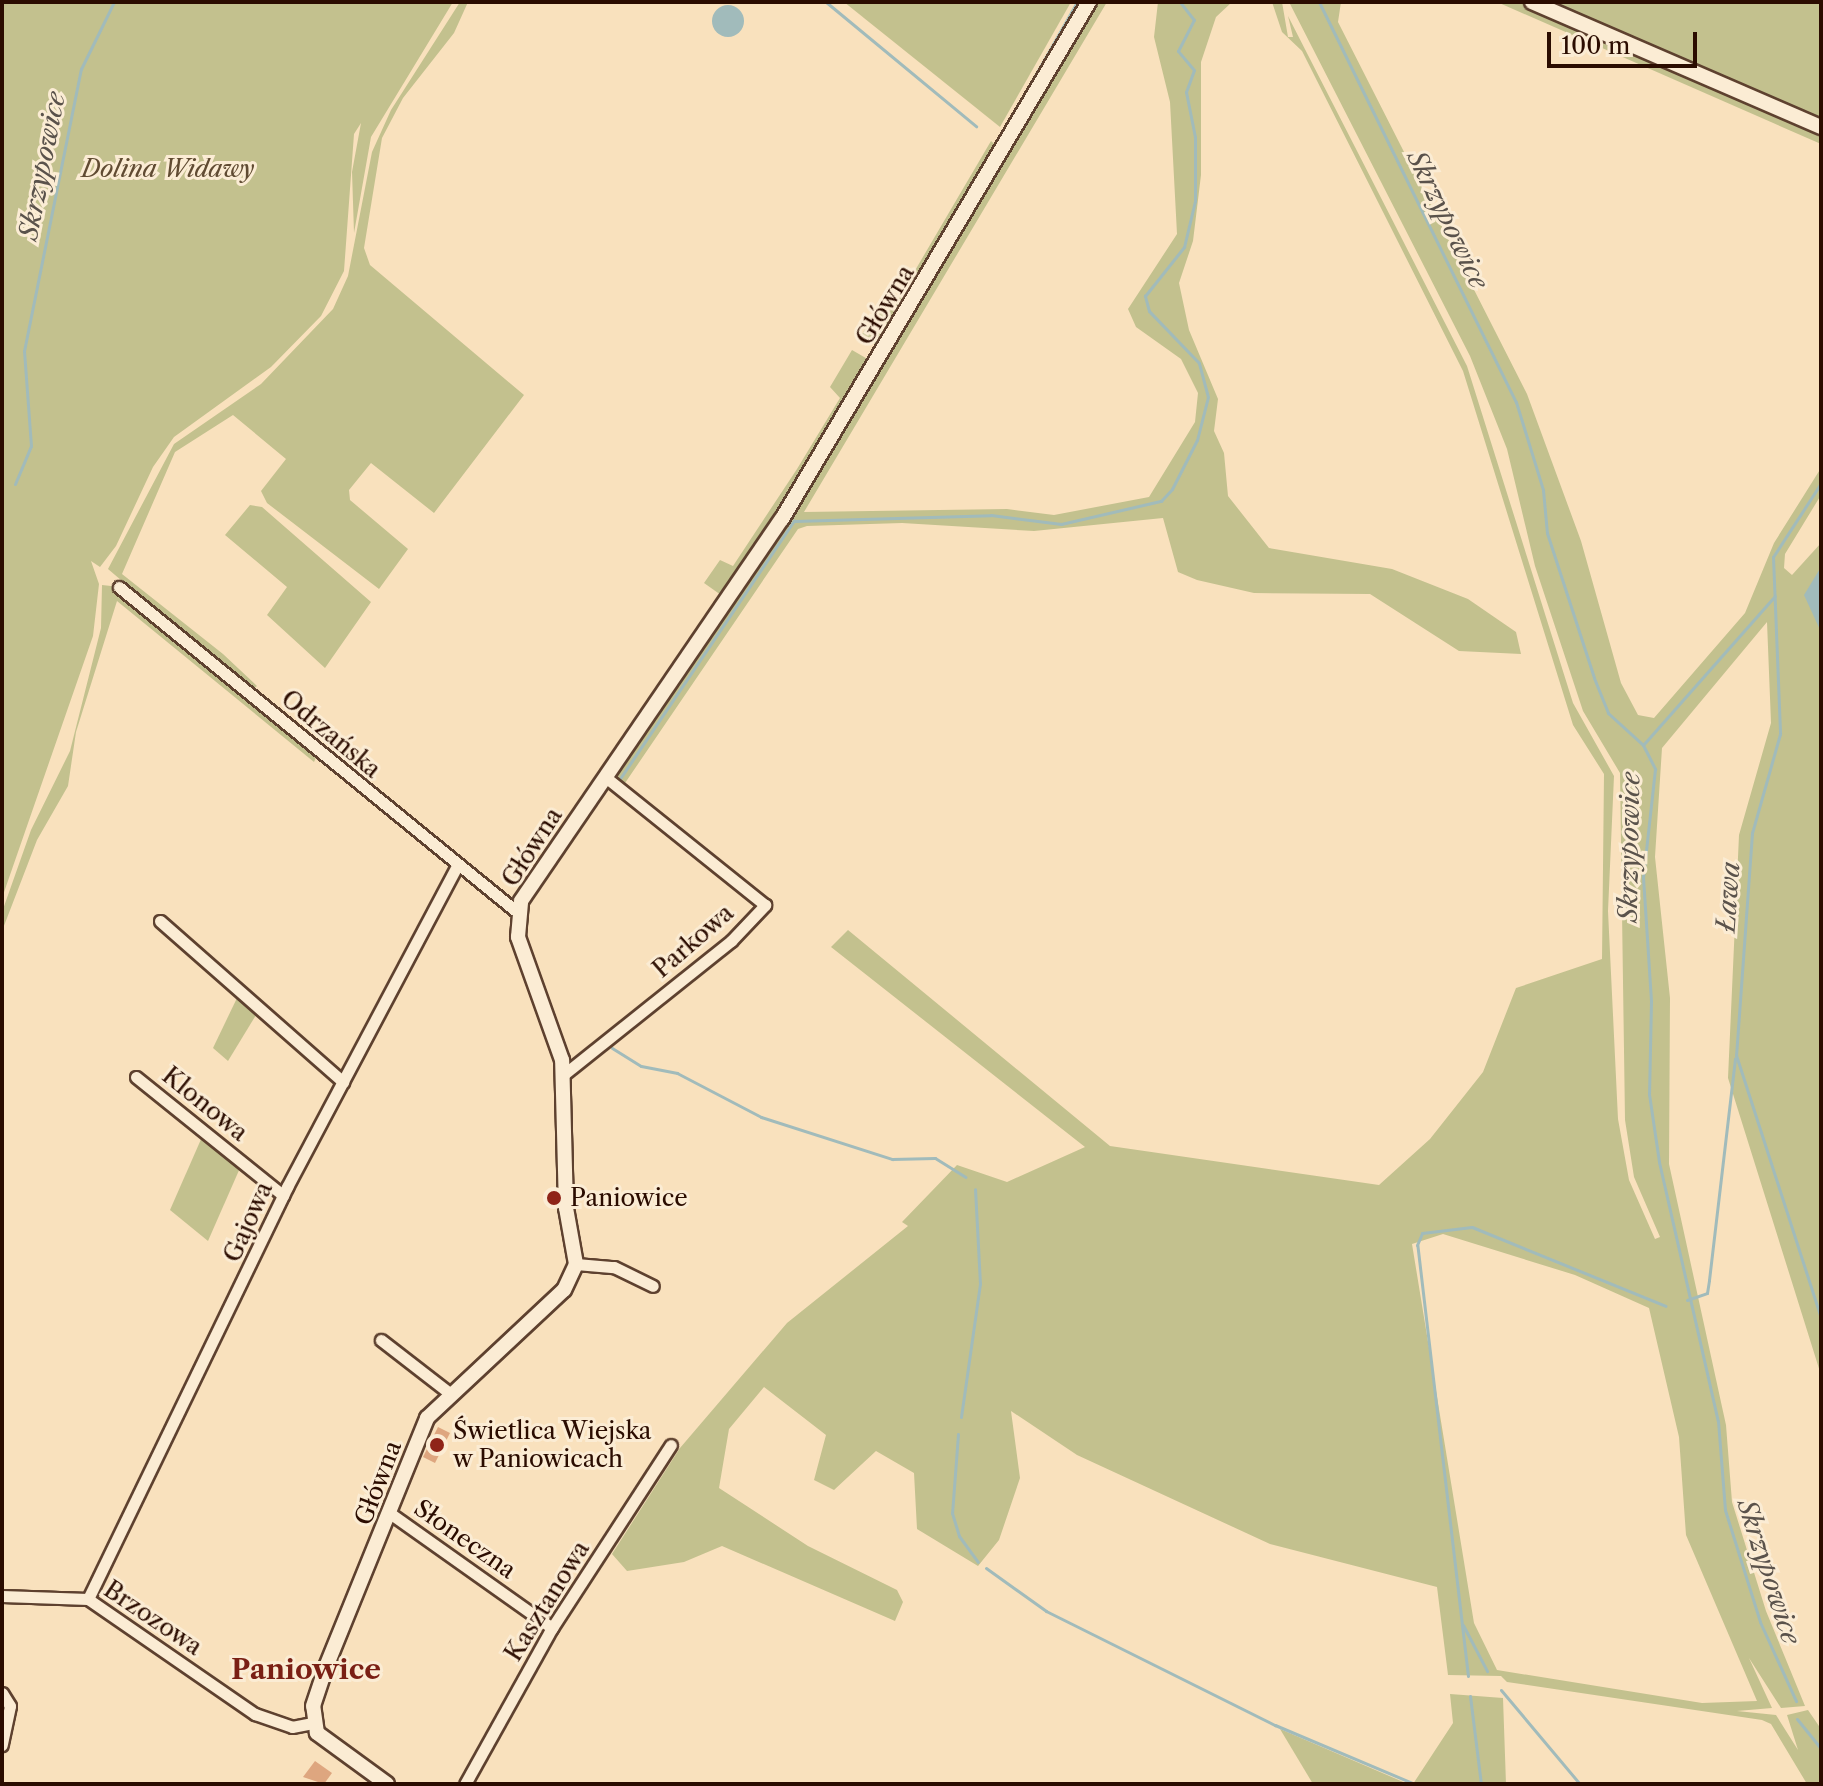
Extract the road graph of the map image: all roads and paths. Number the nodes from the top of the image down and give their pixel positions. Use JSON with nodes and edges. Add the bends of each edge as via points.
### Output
{"nodes":[{"id":1,"x":1089,"y":2,"type":"edge"},
{"id":2,"x":1532,"y":2,"type":"edge"},
{"id":3,"x":1821,"y":127,"type":"edge"},
{"id":4,"x":119,"y":587,"type":"dead end"},
{"id":5,"x":605,"y":777,"type":"junction"},
{"id":6,"x":456,"y":868,"type":"junction"},
{"id":7,"x":517,"y":912,"type":"junction"},
{"id":8,"x":160,"y":921,"type":"dead end"},
{"id":9,"x":563,"y":1075,"type":"junction"},
{"id":10,"x":136,"y":1077,"type":"dead end"},
{"id":11,"x":343,"y":1082,"type":"junction"},
{"id":12,"x":283,"y":1195,"type":"junction"},
{"id":13,"x":576,"y":1264,"type":"junction"},
{"id":14,"x":653,"y":1286,"type":"dead end"},
{"id":15,"x":381,"y":1340,"type":"dead end"},
{"id":16,"x":448,"y":1392,"type":"junction"},
{"id":17,"x":671,"y":1445,"type":"dead end"},
{"id":18,"x":391,"y":1514,"type":"junction"},
{"id":19,"x":2,"y":1596,"type":"edge"},
{"id":20,"x":88,"y":1599,"type":"junction"},
{"id":21,"x":552,"y":1628,"type":"junction"},
{"id":22,"x":2,"y":1693,"type":"edge"},
{"id":23,"x":313,"y":1723,"type":"junction"},
{"id":24,"x":2,"y":1745,"type":"edge"},
{"id":25,"x":387,"y":1784,"type":"edge"},
{"id":26,"x":465,"y":1784,"type":"edge"}],
"edges":[{"from":1,"to":5,"type":"street","name":"Główna","via":[[810,474]]},
{"from":2,"to":3,"type":"street"},
{"from":4,"to":6,"type":"street","name":"Odrzańska"},
{"from":5,"to":7,"type":"street","name":"Główna"},
{"from":5,"to":9,"type":"street","name":"Parkowa","via":[[765,905],[731,941]]},
{"from":6,"to":7,"type":"street","name":"Odrzańska"},
{"from":6,"to":11,"type":"street","name":"Gajowa"},
{"from":7,"to":9,"type":"street","name":"Główna","via":[[518,937],[558,1042]]},
{"from":8,"to":11,"type":"street"},
{"from":9,"to":13,"type":"street","name":"Główna","via":[[565,1200]]},
{"from":10,"to":12,"type":"street","name":"Klonowa"},
{"from":11,"to":12,"type":"street","name":"Gajowa"},
{"from":12,"to":20,"type":"street","name":"Gajowa"},
{"from":13,"to":14,"type":"street","via":[[614,1267]]},
{"from":13,"to":16,"type":"street","name":"Główna","via":[[564,1290]]},
{"from":15,"to":16,"type":"street"},
{"from":16,"to":18,"type":"street","name":"Główna","via":[[427,1418]]},
{"from":17,"to":21,"type":"street","name":"Kasztanowa"},
{"from":18,"to":21,"type":"street","name":"Słoneczna"},
{"from":18,"to":23,"type":"street","name":"Główna","via":[[326,1667]]},
{"from":19,"to":20,"type":"street","name":"Brzozowa"},
{"from":20,"to":23,"type":"street","name":"Brzozowa","via":[[255,1714],[292,1727]]},
{"from":21,"to":26,"type":"street","name":"Kasztanowa"},
{"from":22,"to":24,"type":"street","via":[[10,1706]]},
{"from":23,"to":25,"type":"street","via":[[330,1744]]}]}
